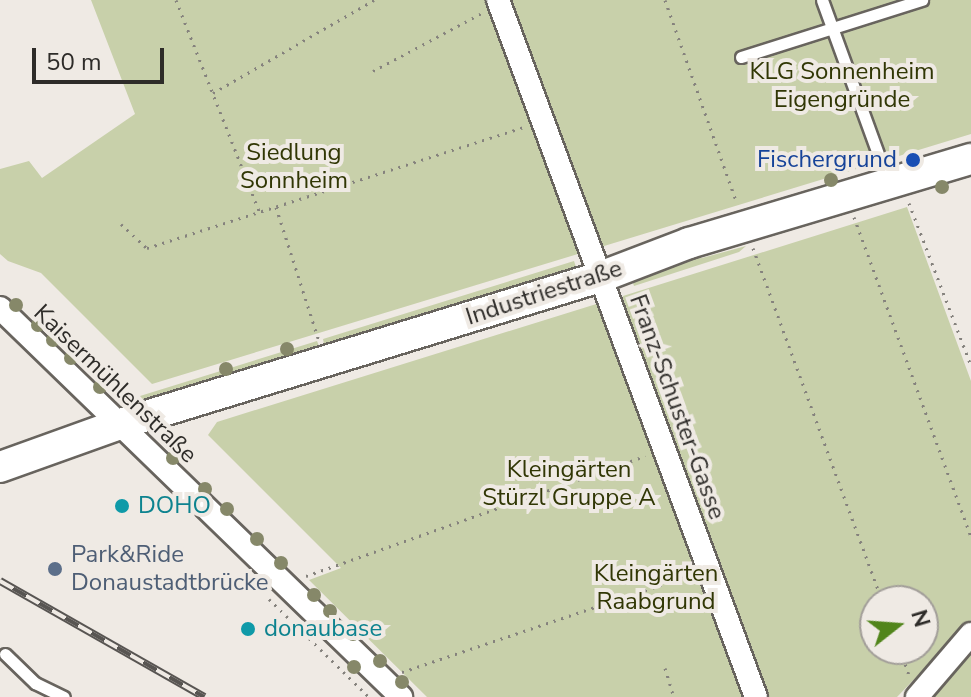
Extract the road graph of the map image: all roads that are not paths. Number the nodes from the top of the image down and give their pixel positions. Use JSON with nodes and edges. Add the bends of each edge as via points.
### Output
{"nodes":[{"id":1,"x":822,"y":0,"type":"edge"},
{"id":2,"x":922,"y":0,"type":"edge"},
{"id":3,"x":499,"y":2,"type":"edge"},
{"id":4,"x":832,"y":27,"type":"junction"},
{"id":5,"x":741,"y":57,"type":"dead end"},
{"id":6,"x":971,"y":159,"type":"edge"},
{"id":7,"x":896,"y":182,"type":"junction"},
{"id":8,"x":603,"y":276,"type":"junction"},
{"id":9,"x":0,"y":308,"type":"edge"},
{"id":10,"x":117,"y":425,"type":"junction"},
{"id":11,"x":0,"y":467,"type":"edge"},
{"id":12,"x":971,"y":634,"type":"edge"},
{"id":13,"x":5,"y":654,"type":"dead end"},
{"id":14,"x":394,"y":691,"type":"edge"},
{"id":15,"x":64,"y":697,"type":"edge"},
{"id":16,"x":756,"y":697,"type":"edge"},
{"id":17,"x":917,"y":697,"type":"edge"}],
"edges":[{"from":1,"to":4,"type":"lane"},
{"from":2,"to":4,"type":"lane"},
{"from":3,"to":8,"type":"street","name":"Franz-Schuster-Gasse"},
{"from":4,"to":5,"type":"lane"},
{"from":4,"to":7,"type":"lane"},
{"from":6,"to":7,"type":"street","name":"Industriestraße"},
{"from":7,"to":8,"type":"street","name":"Industriestraße","via":[[689,243]]},
{"from":8,"to":10,"type":"street","name":"Industriestraße"},
{"from":8,"to":16,"type":"street","name":"Franz-Schuster-Gasse"},
{"from":9,"to":10,"type":"street","name":"Kaisermühlenstraße"},
{"from":10,"to":11,"type":"street","name":"Industriestraße"},
{"from":10,"to":14,"type":"street","name":"Kaisermühlenstraße"},
{"from":12,"to":17,"type":"street"},
{"from":13,"to":15,"type":"lane","via":[[35,683]]}]}
